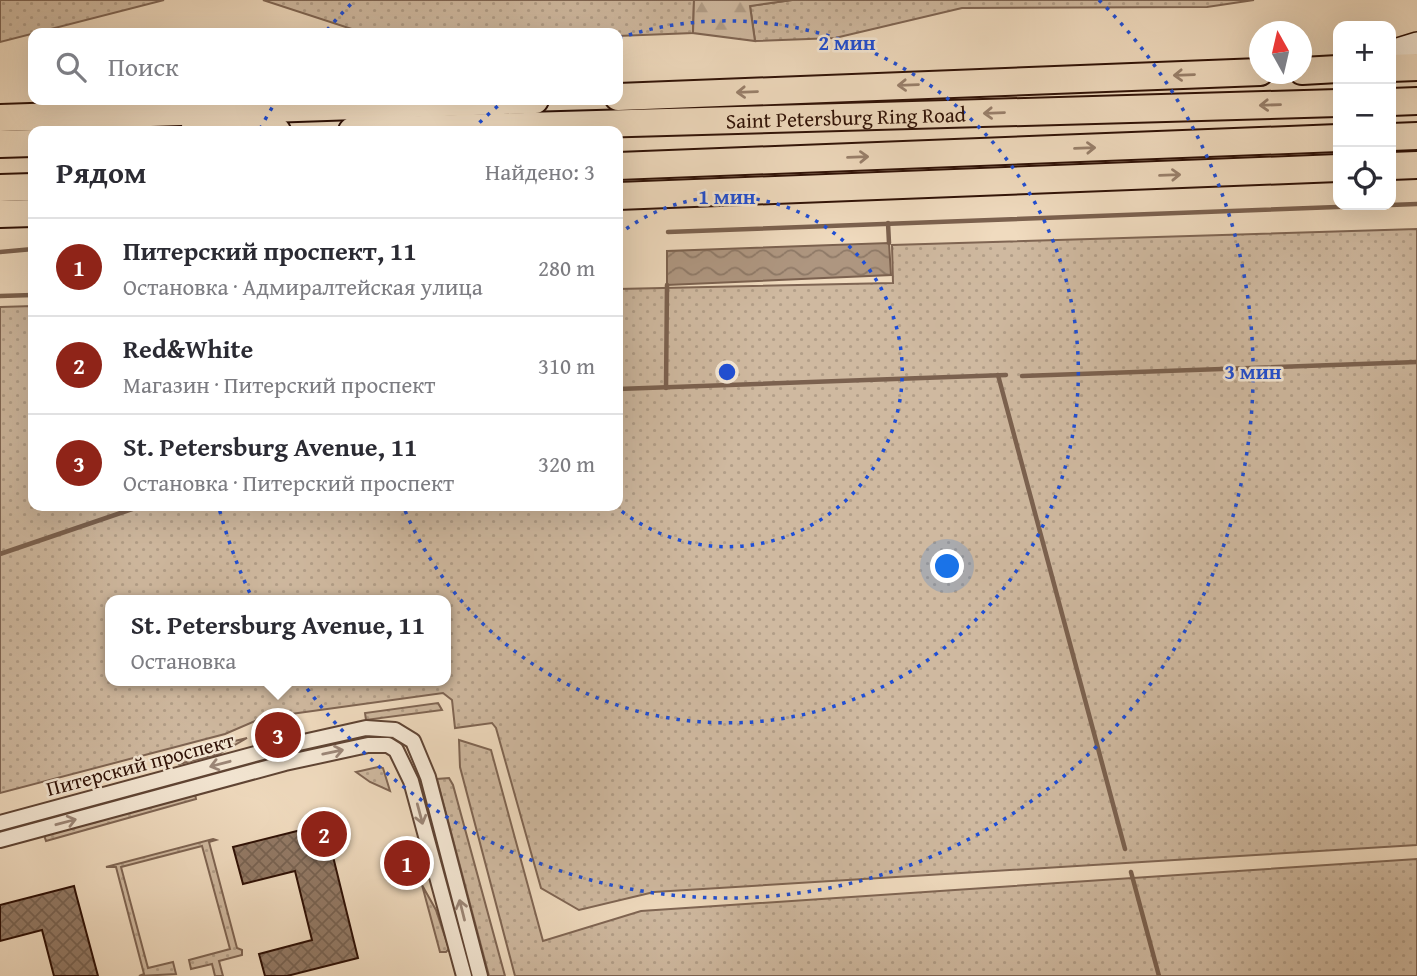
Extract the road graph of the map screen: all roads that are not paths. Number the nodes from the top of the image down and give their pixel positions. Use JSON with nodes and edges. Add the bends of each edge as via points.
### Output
{"nodes":[{"id":1,"x":1417,"y":43,"type":"edge"},
{"id":2,"x":1396,"y":49,"type":"edge"},
{"id":3,"x":1333,"y":62,"type":"edge"},
{"id":4,"x":1312,"y":67,"type":"edge"},
{"id":5,"x":1417,"y":67,"type":"edge"},
{"id":6,"x":1396,"y":68,"type":"edge"},
{"id":7,"x":1312,"y":69,"type":"edge"},
{"id":8,"x":1333,"y":69,"type":"edge"},
{"id":9,"x":1249,"y":72,"type":"edge"},
{"id":10,"x":623,"y":97,"type":"edge"},
{"id":11,"x":1417,"y":101,"type":"edge"},
{"id":12,"x":1396,"y":102,"type":"edge"},
{"id":13,"x":1333,"y":103,"type":"edge"},
{"id":14,"x":388,"y":105,"type":"edge"},
{"id":15,"x":2,"y":118,"type":"edge"},
{"id":16,"x":171,"y":126,"type":"edge"},
{"id":17,"x":528,"y":126,"type":"edge"},
{"id":18,"x":1396,"y":136,"type":"edge"},
{"id":19,"x":1417,"y":136,"type":"edge"},
{"id":20,"x":1333,"y":138,"type":"edge"},
{"id":21,"x":28,"y":143,"type":"edge"},
{"id":22,"x":0,"y":145,"type":"edge"},
{"id":23,"x":667,"y":164,"type":"junction"},
{"id":24,"x":623,"y":166,"type":"edge"},
{"id":25,"x":1396,"y":166,"type":"edge"},
{"id":26,"x":1417,"y":166,"type":"edge"},
{"id":27,"x":1333,"y":169,"type":"edge"},
{"id":28,"x":930,"y":183,"type":"junction"},
{"id":29,"x":28,"y":187,"type":"edge"},
{"id":30,"x":0,"y":188,"type":"edge"},
{"id":31,"x":623,"y":196,"type":"edge"},
{"id":32,"x":28,"y":213,"type":"edge"},
{"id":33,"x":0,"y":214,"type":"edge"},
{"id":34,"x":0,"y":823,"type":"edge"},
{"id":35,"x":0,"y":840,"type":"edge"},
{"id":36,"x":464,"y":976,"type":"edge"},
{"id":37,"x":480,"y":976,"type":"edge"}],
"edges":[{"from":1,"to":2,"type":"main road"},
{"from":3,"to":4,"type":"main road"},
{"from":5,"to":6,"type":"highway"},
{"from":7,"to":8,"type":"highway"},
{"from":9,"to":10,"type":"highway","one_way":true},
{"from":11,"to":12,"type":"highway"},
{"from":13,"to":17,"type":"highway","name":"Saint Petersburg Ring Road","one_way":true},
{"from":14,"to":15,"type":"highway"},
{"from":15,"to":16,"type":"highway"},
{"from":18,"to":19,"type":"highway"},
{"from":23,"to":20,"type":"highway","name":"Saint Petersburg Ring Road","one_way":true},
{"from":21,"to":22,"type":"highway"},
{"from":23,"to":24,"type":"highway","name":"Saint Petersburg Ring Road"},
{"from":23,"to":28,"type":"highway"},
{"from":25,"to":26,"type":"highway"},
{"from":28,"to":27,"type":"highway","one_way":true},
{"from":28,"to":31,"type":"highway"},
{"from":29,"to":30,"type":"highway"},
{"from":32,"to":33,"type":"highway"},
{"from":37,"to":34,"type":"street","name":"Питерский проспект","one_way":true,"via":[[428,776],[413,741],[395,730],[366,728],[281,747]]},
{"from":35,"to":36,"type":"street","name":"Питерский проспект","one_way":true,"via":[[200,784],[368,745],[388,745],[396,750],[411,781]]}]}
